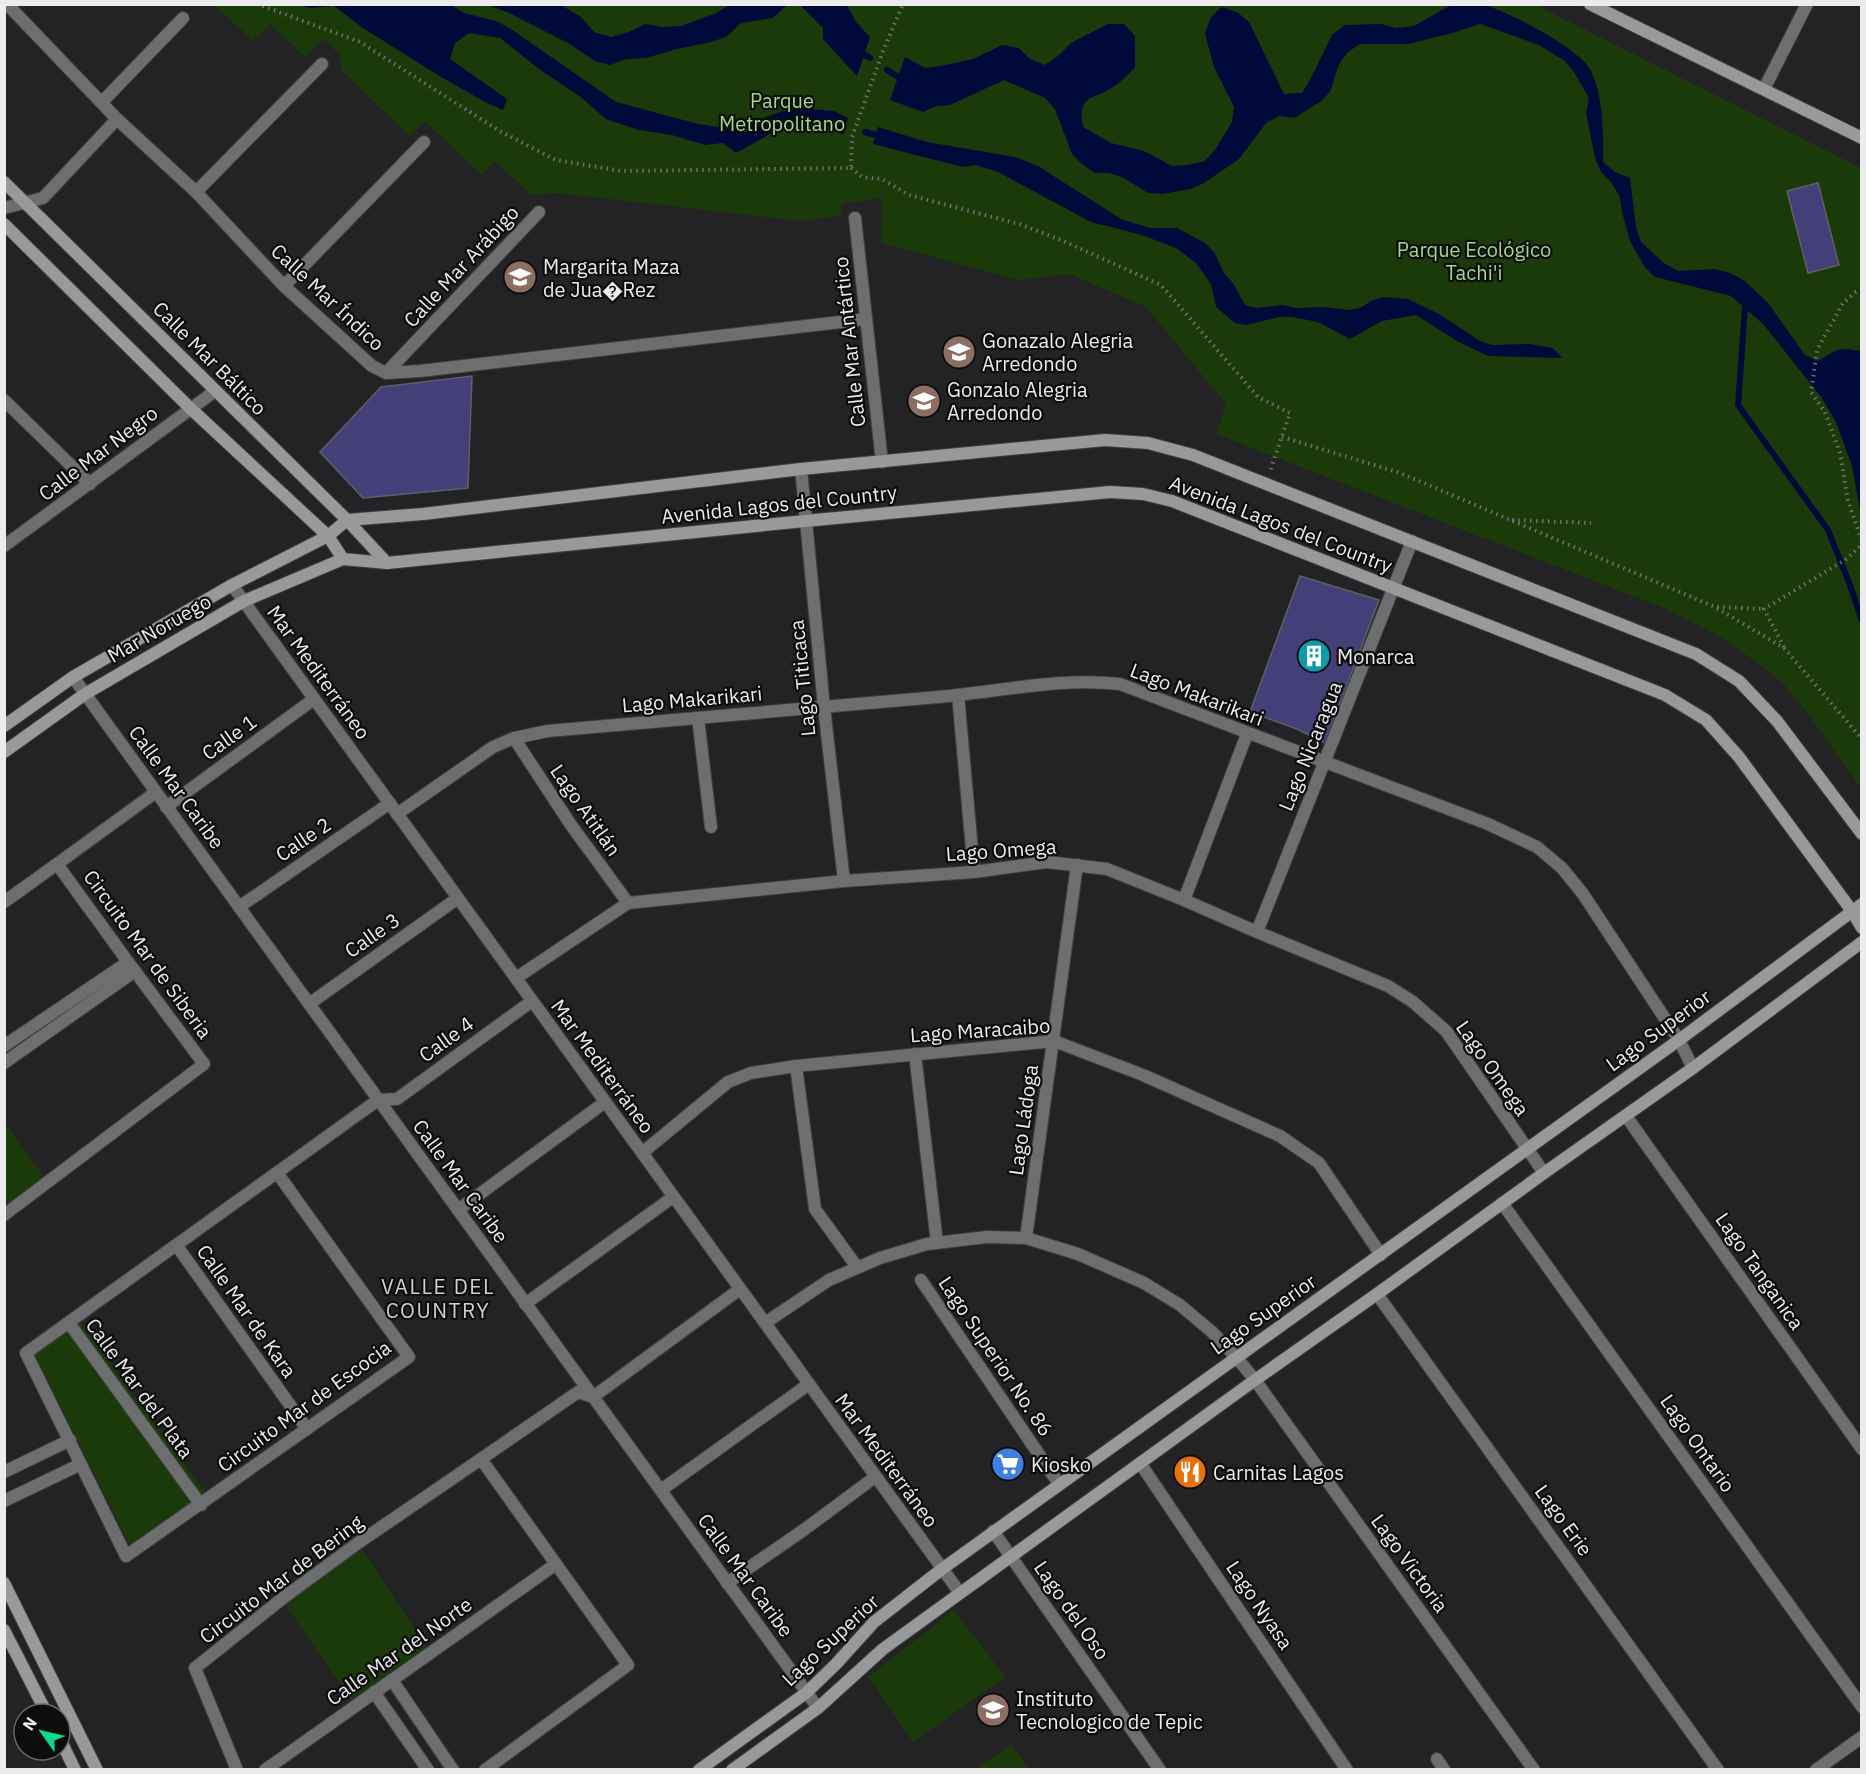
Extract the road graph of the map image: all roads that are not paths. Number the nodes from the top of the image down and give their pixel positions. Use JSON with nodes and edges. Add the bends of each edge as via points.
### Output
{"nodes":[{"id":1,"x":1590,"y":4,"type":"edge"},
{"id":2,"x":1807,"y":4,"type":"edge"},
{"id":3,"x":15,"y":7,"type":"edge"},
{"id":4,"x":183,"y":18,"type":"dead end"},
{"id":5,"x":322,"y":64,"type":"dead end"},
{"id":6,"x":1764,"y":89,"type":"junction"},
{"id":7,"x":102,"y":102,"type":"junction"},
{"id":8,"x":117,"y":119,"type":"junction"},
{"id":9,"x":1862,"y":138,"type":"edge"},
{"id":10,"x":424,"y":142,"type":"dead end"},
{"id":11,"x":4,"y":182,"type":"edge"},
{"id":12,"x":196,"y":192,"type":"junction"},
{"id":13,"x":25,"y":202,"type":"junction"},
{"id":14,"x":4,"y":208,"type":"edge"},
{"id":15,"x":539,"y":212,"type":"dead end"},
{"id":16,"x":855,"y":218,"type":"dead end"},
{"id":17,"x":4,"y":224,"type":"edge"},
{"id":18,"x":284,"y":286,"type":"junction"},
{"id":19,"x":866,"y":319,"type":"junction"},
{"id":20,"x":386,"y":373,"type":"junction"},
{"id":21,"x":214,"y":391,"type":"junction"},
{"id":22,"x":4,"y":400,"type":"edge"},
{"id":23,"x":190,"y":408,"type":"junction"},
{"id":24,"x":882,"y":462,"type":"junction"},
{"id":25,"x":801,"y":470,"type":"junction"},
{"id":26,"x":90,"y":484,"type":"junction"},
{"id":27,"x":347,"y":520,"type":"junction"},
{"id":28,"x":805,"y":520,"type":"junction"},
{"id":29,"x":328,"y":536,"type":"junction"},
{"id":30,"x":1412,"y":542,"type":"junction"},
{"id":31,"x":4,"y":546,"type":"edge"},
{"id":32,"x":343,"y":559,"type":"junction"},
{"id":33,"x":387,"y":563,"type":"junction"},
{"id":34,"x":232,"y":585,"type":"junction"},
{"id":35,"x":1394,"y":588,"type":"junction"},
{"id":36,"x":244,"y":601,"type":"junction"},
{"id":37,"x":73,"y":677,"type":"junction"},
{"id":38,"x":85,"y":694,"type":"junction"},
{"id":39,"x":958,"y":695,"type":"junction"},
{"id":40,"x":314,"y":699,"type":"junction"},
{"id":41,"x":824,"y":707,"type":"junction"},
{"id":42,"x":698,"y":718,"type":"junction"},
{"id":43,"x":4,"y":726,"type":"edge"},
{"id":44,"x":1247,"y":734,"type":"junction"},
{"id":45,"x":514,"y":738,"type":"junction"},
{"id":46,"x":4,"y":752,"type":"edge"},
{"id":47,"x":1324,"y":763,"type":"junction"},
{"id":48,"x":156,"y":792,"type":"junction"},
{"id":49,"x":166,"y":807,"type":"junction"},
{"id":50,"x":393,"y":809,"type":"junction"},
{"id":51,"x":711,"y":827,"type":"dead end"},
{"id":52,"x":1862,"y":834,"type":"edge"},
{"id":53,"x":57,"y":864,"type":"junction"},
{"id":54,"x":1077,"y":865,"type":"junction"},
{"id":55,"x":974,"y":872,"type":"junction"},
{"id":56,"x":844,"y":881,"type":"junction"},
{"id":57,"x":458,"y":898,"type":"junction"},
{"id":58,"x":1184,"y":900,"type":"junction"},
{"id":59,"x":4,"y":902,"type":"edge"},
{"id":60,"x":628,"y":903,"type":"junction"},
{"id":61,"x":239,"y":907,"type":"junction"},
{"id":62,"x":1856,"y":907,"type":"edge"},
{"id":63,"x":1862,"y":928,"type":"edge"},
{"id":64,"x":1257,"y":932,"type":"junction"},
{"id":65,"x":1862,"y":942,"type":"edge"},
{"id":66,"x":132,"y":967,"type":"junction"},
{"id":67,"x":516,"y":978,"type":"junction"},
{"id":68,"x":532,"y":1001,"type":"junction"},
{"id":69,"x":309,"y":1004,"type":"junction"},
{"id":70,"x":1679,"y":1040,"type":"junction"},
{"id":71,"x":1053,"y":1041,"type":"junction"},
{"id":72,"x":4,"y":1046,"type":"edge"},
{"id":73,"x":915,"y":1054,"type":"junction"},
{"id":74,"x":4,"y":1063,"type":"edge"},
{"id":75,"x":796,"y":1066,"type":"junction"},
{"id":76,"x":1693,"y":1068,"type":"junction"},
{"id":77,"x":378,"y":1100,"type":"junction"},
{"id":78,"x":605,"y":1102,"type":"junction"},
{"id":79,"x":1626,"y":1116,"type":"junction"},
{"id":80,"x":1526,"y":1149,"type":"junction"},
{"id":81,"x":642,"y":1153,"type":"junction"},
{"id":82,"x":1544,"y":1173,"type":"junction"},
{"id":83,"x":278,"y":1174,"type":"junction"},
{"id":84,"x":673,"y":1197,"type":"junction"},
{"id":85,"x":1502,"y":1203,"type":"junction"},
{"id":86,"x":458,"y":1210,"type":"junction"},
{"id":87,"x":4,"y":1215,"type":"edge"},
{"id":88,"x":1026,"y":1238,"type":"junction"},
{"id":89,"x":937,"y":1243,"type":"junction"},
{"id":90,"x":177,"y":1246,"type":"junction"},
{"id":91,"x":1381,"y":1255,"type":"junction"},
{"id":92,"x":858,"y":1267,"type":"junction"},
{"id":93,"x":921,"y":1280,"type":"dead end"},
{"id":94,"x":740,"y":1289,"type":"junction"},
{"id":95,"x":1377,"y":1294,"type":"junction"},
{"id":96,"x":525,"y":1304,"type":"junction"},
{"id":97,"x":69,"y":1323,"type":"junction"},
{"id":98,"x":765,"y":1323,"type":"junction"},
{"id":99,"x":1236,"y":1357,"type":"junction"},
{"id":100,"x":1255,"y":1380,"type":"junction"},
{"id":101,"x":809,"y":1384,"type":"junction"},
{"id":102,"x":593,"y":1397,"type":"junction"},
{"id":103,"x":307,"y":1429,"type":"junction"},
{"id":104,"x":69,"y":1440,"type":"junction"},
{"id":105,"x":1862,"y":1449,"type":"edge"},
{"id":106,"x":481,"y":1459,"type":"junction"},
{"id":107,"x":1140,"y":1463,"type":"junction"},
{"id":108,"x":81,"y":1464,"type":"junction"},
{"id":109,"x":4,"y":1472,"type":"edge"},
{"id":110,"x":875,"y":1477,"type":"junction"},
{"id":111,"x":1059,"y":1484,"type":"junction"},
{"id":112,"x":661,"y":1491,"type":"junction"},
{"id":113,"x":4,"y":1501,"type":"edge"},
{"id":114,"x":201,"y":1505,"type":"junction"},
{"id":115,"x":993,"y":1532,"type":"junction"},
{"id":116,"x":1010,"y":1556,"type":"junction"},
{"id":117,"x":556,"y":1564,"type":"junction"},
{"id":118,"x":942,"y":1569,"type":"junction"},
{"id":119,"x":4,"y":1583,"type":"edge"},
{"id":120,"x":727,"y":1583,"type":"junction"},
{"id":121,"x":960,"y":1593,"type":"junction"},
{"id":122,"x":4,"y":1630,"type":"edge"},
{"id":123,"x":392,"y":1680,"type":"junction"},
{"id":124,"x":374,"y":1692,"type":"junction"},
{"id":125,"x":806,"y":1693,"type":"junction"},
{"id":126,"x":41,"y":1702,"type":"edge"},
{"id":127,"x":1862,"y":1707,"type":"edge"},
{"id":128,"x":818,"y":1708,"type":"junction"},
{"id":129,"x":1862,"y":1737,"type":"edge"},
{"id":130,"x":98,"y":1770,"type":"edge"},
{"id":131,"x":237,"y":1770,"type":"edge"},
{"id":132,"x":265,"y":1770,"type":"edge"},
{"id":133,"x":428,"y":1770,"type":"edge"},
{"id":134,"x":453,"y":1770,"type":"edge"},
{"id":135,"x":485,"y":1770,"type":"edge"},
{"id":136,"x":699,"y":1770,"type":"edge"},
{"id":137,"x":732,"y":1770,"type":"edge"},
{"id":138,"x":1160,"y":1770,"type":"edge"},
{"id":139,"x":1347,"y":1770,"type":"edge"},
{"id":140,"x":1534,"y":1770,"type":"edge"},
{"id":141,"x":1718,"y":1770,"type":"edge"},
{"id":142,"x":1816,"y":1770,"type":"edge"}],
"edges":[{"from":1,"to":6,"type":"street"},
{"from":2,"to":6,"type":"street"},
{"from":3,"to":7,"type":"street","name":"Calle Mar Índico"},
{"from":4,"to":7,"type":"street"},
{"from":5,"to":12,"type":"street"},
{"from":6,"to":9,"type":"street"},
{"from":7,"to":8,"type":"street","name":"Calle Mar Índico"},
{"from":8,"to":12,"type":"street","name":"Calle Mar Índico"},
{"from":8,"to":13,"type":"street","via":[[43,198]]},
{"from":10,"to":18,"type":"street"},
{"from":11,"to":13,"type":"street","name":"Calle Mar Báltico"},
{"from":12,"to":18,"type":"street","name":"Calle Mar Índico"},
{"from":13,"to":14,"type":"street"},
{"from":13,"to":21,"type":"street","name":"Calle Mar Báltico"},
{"from":15,"to":20,"type":"street","name":"Calle Mar Arábigo"},
{"from":16,"to":19,"type":"street","name":"Calle Mar Antártico"},
{"from":17,"to":23,"type":"street"},
{"from":18,"to":20,"type":"street","name":"Calle Mar Índico","via":[[372,366]]},
{"from":19,"to":20,"type":"street","name":"Calle Mar Índico"},
{"from":19,"to":24,"type":"street","name":"Calle Mar Antártico"},
{"from":21,"to":23,"type":"street","name":"Calle Mar Negro"},
{"from":21,"to":27,"type":"street","name":"Calle Mar Báltico"},
{"from":22,"to":26,"type":"street"},
{"from":23,"to":26,"type":"street","name":"Calle Mar Negro"},
{"from":23,"to":29,"type":"street"},
{"from":24,"to":25,"type":"street","name":"Avenida Lagos del Country"},
{"from":24,"to":30,"type":"street","name":"Avenida Lagos del Country","via":[[1105,440],[1148,443],[1193,455]]},
{"from":25,"to":27,"type":"street","name":"Avenida Lagos del Country"},
{"from":25,"to":28,"type":"street","name":"Lago Titicaca"},
{"from":26,"to":31,"type":"street","name":"Calle Mar Negro"},
{"from":27,"to":29,"type":"street"},
{"from":27,"to":33,"type":"street","name":"Calle Mar Báltico"},
{"from":28,"to":33,"type":"street","name":"Avenida Lagos del Country"},
{"from":28,"to":35,"type":"street","name":"Avenida Lagos del Country","via":[[1110,492],[1143,494],[1172,501]]},
{"from":28,"to":41,"type":"street","name":"Lago Titicaca"},
{"from":29,"to":32,"type":"street"},
{"from":29,"to":34,"type":"street","name":"Mar Noruego"},
{"from":30,"to":35,"type":"street","name":"Lago Nicaragua"},
{"from":30,"to":52,"type":"street","name":"Avenida Lagos del Country","via":[[1696,654],[1739,681],[1777,721]]},
{"from":32,"to":33,"type":"street","name":"Avenida Lagos del Country"},
{"from":32,"to":36,"type":"street","name":"Mar Noruego"},
{"from":34,"to":36,"type":"street","name":"Mar Mediterráneo"},
{"from":34,"to":37,"type":"street","name":"Mar Noruego"},
{"from":35,"to":47,"type":"street","name":"Lago Nicaragua"},
{"from":35,"to":62,"type":"street","name":"Avenida Lagos del Country","via":[[1665,695],[1706,720]]},
{"from":36,"to":38,"type":"street","name":"Mar Noruego"},
{"from":36,"to":40,"type":"street","name":"Mar Mediterráneo"},
{"from":37,"to":38,"type":"street","name":"Calle Mar Caribe"},
{"from":37,"to":43,"type":"street","name":"Mar Noruego"},
{"from":38,"to":46,"type":"street","name":"Mar Noruego"},
{"from":38,"to":48,"type":"street","name":"Calle Mar Caribe"},
{"from":39,"to":41,"type":"street","name":"Lago Makarikari"},
{"from":39,"to":44,"type":"street","name":"Lago Makarikari","via":[[1060,683],[1120,684]]},
{"from":39,"to":55,"type":"street"},
{"from":40,"to":49,"type":"street","name":"Calle 1"},
{"from":40,"to":50,"type":"street","name":"Mar Mediterráneo"},
{"from":41,"to":42,"type":"street","name":"Lago Makarikari"},
{"from":41,"to":56,"type":"street","name":"Lago Titicaca"},
{"from":42,"to":45,"type":"street","name":"Lago Makarikari","via":[[548,731]]},
{"from":42,"to":51,"type":"street"},
{"from":44,"to":47,"type":"street","name":"Lago Makarikari"},
{"from":44,"to":58,"type":"street"},
{"from":45,"to":50,"type":"street","name":"Lago Makarikari"},
{"from":45,"to":60,"type":"street","name":"Lago Atitlán"},
{"from":47,"to":64,"type":"street","name":"Lago Nicaragua"},
{"from":47,"to":70,"type":"street","name":"Lago Makarikari","via":[[1488,824],[1537,847],[1562,868],[1583,894]]},
{"from":48,"to":49,"type":"street","name":"Calle Mar Caribe"},
{"from":48,"to":53,"type":"street"},
{"from":49,"to":61,"type":"street","name":"Calle Mar Caribe"},
{"from":50,"to":57,"type":"street","name":"Mar Mediterráneo"},
{"from":50,"to":61,"type":"street","name":"Calle 2"},
{"from":53,"to":59,"type":"street","name":"Circuito Mar de Siberia"},
{"from":53,"to":66,"type":"street","name":"Circuito Mar de Siberia"},
{"from":54,"to":55,"type":"street","name":"Lago Omega","via":[[1047,862]]},
{"from":54,"to":58,"type":"street","name":"Lago Omega","via":[[1107,869]]},
{"from":54,"to":71,"type":"street","name":"Lago Ládoga"},
{"from":55,"to":56,"type":"street","name":"Lago Omega"},
{"from":56,"to":60,"type":"street","name":"Lago Omega"},
{"from":57,"to":67,"type":"street","name":"Mar Mediterráneo"},
{"from":57,"to":69,"type":"street","name":"Calle 3"},
{"from":58,"to":64,"type":"street","name":"Lago Omega"},
{"from":60,"to":67,"type":"street","name":"Lago Omega"},
{"from":61,"to":69,"type":"street","name":"Calle Mar Caribe"},
{"from":62,"to":63,"type":"street","name":"Avenida Lagos del Country"},
{"from":62,"to":70,"type":"street","name":"Lago Superior"},
{"from":64,"to":80,"type":"street","name":"Lago Omega","via":[[1388,986],[1413,1002],[1446,1031]]},
{"from":65,"to":76,"type":"street","name":"Lago Superior"},
{"from":66,"to":72,"type":"street"},
{"from":66,"to":74,"type":"street"},
{"from":66,"to":87,"type":"street","name":"Circuito Mar de Siberia","via":[[204,1064]]},
{"from":67,"to":68,"type":"street","name":"Mar Mediterráneo"},
{"from":68,"to":77,"type":"street","name":"Calle 4","via":[[397,1099]]},
{"from":68,"to":78,"type":"street","name":"Mar Mediterráneo"},
{"from":69,"to":77,"type":"street","name":"Calle Mar Caribe"},
{"from":70,"to":76,"type":"street","name":"Lago Makarikari"},
{"from":70,"to":80,"type":"street","name":"Lago Superior"},
{"from":71,"to":73,"type":"street","name":"Lago Maracaibo"},
{"from":71,"to":88,"type":"street","name":"Lago Ládoga"},
{"from":71,"to":91,"type":"street","name":"Lago Maracaibo","via":[[1143,1075],[1280,1136],[1319,1162]]},
{"from":73,"to":75,"type":"street","name":"Lago Maracaibo"},
{"from":73,"to":89,"type":"street"},
{"from":75,"to":81,"type":"street","name":"Lago Maracaibo","via":[[751,1073],[728,1082]]},
{"from":75,"to":92,"type":"street","via":[[815,1209]]},
{"from":76,"to":79,"type":"street","name":"Lago Superior"},
{"from":77,"to":83,"type":"street","name":"Circuito Mar de Escocia"},
{"from":77,"to":86,"type":"street","name":"Calle Mar Caribe"},
{"from":78,"to":81,"type":"street","name":"Mar Mediterráneo"},
{"from":78,"to":86,"type":"street"},
{"from":79,"to":82,"type":"street","name":"Lago Superior"},
{"from":79,"to":105,"type":"street","name":"Lago Tanganica"},
{"from":80,"to":82,"type":"street","name":"Lago Omega"},
{"from":80,"to":91,"type":"street","name":"Lago Superior"},
{"from":81,"to":84,"type":"street","name":"Mar Mediterráneo"},
{"from":82,"to":85,"type":"street","name":"Lago Superior"},
{"from":83,"to":90,"type":"street","name":"Circuito Mar de Escocia"},
{"from":83,"to":103,"type":"street","name":"Circuito Mar de Escocia","via":[[409,1357]]},
{"from":84,"to":94,"type":"street","name":"Mar Mediterráneo"},
{"from":84,"to":96,"type":"street"},
{"from":85,"to":95,"type":"street","name":"Lago Superior"},
{"from":85,"to":127,"type":"street","name":"Lago Ontario"},
{"from":86,"to":96,"type":"street","name":"Calle Mar Caribe"},
{"from":88,"to":89,"type":"street","name":"Lago Victoria","via":[[987,1237]]},
{"from":88,"to":99,"type":"street","name":"Lago Victoria","via":[[1078,1254],[1144,1282],[1180,1305]]},
{"from":89,"to":92,"type":"street","name":"Lago Victoria"},
{"from":90,"to":97,"type":"street","name":"Circuito Mar de Escocia"},
{"from":90,"to":103,"type":"street","name":"Calle Mar de Kara"},
{"from":91,"to":99,"type":"street","name":"Lago Superior"},
{"from":92,"to":98,"type":"street","name":"Lago Victoria","via":[[829,1280]]},
{"from":93,"to":111,"type":"street","name":"Lago Superior No. 86"},
{"from":94,"to":98,"type":"street","name":"Mar Mediterráneo"},
{"from":94,"to":102,"type":"street"},
{"from":95,"to":100,"type":"street","name":"Lago Superior"},
{"from":95,"to":141,"type":"street","name":"Lago Erie"},
{"from":96,"to":102,"type":"street","name":"Calle Mar Caribe"},
{"from":97,"to":104,"type":"street","name":"Circuito Mar de Escocia","via":[[26,1353]]},
{"from":97,"to":114,"type":"street","name":"Calle Mar del Plata"},
{"from":98,"to":101,"type":"street","name":"Mar Mediterráneo"},
{"from":99,"to":100,"type":"street","name":"Lago Victoria"},
{"from":99,"to":111,"type":"street","name":"Lago Superior"},
{"from":100,"to":107,"type":"street","name":"Lago Superior"},
{"from":100,"to":140,"type":"street","name":"Lago Victoria"},
{"from":101,"to":110,"type":"street","name":"Mar Mediterráneo"},
{"from":101,"to":112,"type":"street"},
{"from":102,"to":106,"type":"street","name":"Circuito Mar de Bering","via":[[578,1392]]},
{"from":102,"to":112,"type":"street","name":"Calle Mar Caribe"},
{"from":103,"to":114,"type":"street","name":"Circuito Mar de Escocia"},
{"from":104,"to":108,"type":"street","name":"Circuito Mar de Escocia"},
{"from":104,"to":109,"type":"street"},
{"from":106,"to":117,"type":"street"},
{"from":106,"to":131,"type":"street","name":"Circuito Mar de Bering","via":[[358,1543],[195,1668]]},
{"from":107,"to":116,"type":"street","name":"Lago Superior"},
{"from":107,"to":139,"type":"street","name":"Lago Nyasa"},
{"from":108,"to":113,"type":"street"},
{"from":108,"to":114,"type":"street","name":"Circuito Mar de Escocia","via":[[126,1556]]},
{"from":110,"to":118,"type":"street","name":"Mar Mediterráneo"},
{"from":110,"to":120,"type":"street"},
{"from":111,"to":115,"type":"street","name":"Lago Superior"},
{"from":112,"to":120,"type":"street","name":"Calle Mar Caribe"},
{"from":115,"to":116,"type":"street","name":"Lago del Oso"},
{"from":115,"to":118,"type":"street","name":"Lago Superior"},
{"from":116,"to":121,"type":"street","name":"Lago Superior"},
{"from":116,"to":138,"type":"street","name":"Lago del Oso"},
{"from":117,"to":123,"type":"street","name":"Calle Mar del Norte"},
{"from":117,"to":135,"type":"street","via":[[628,1665]]},
{"from":118,"to":121,"type":"street","name":"Mar Mediterráneo"},
{"from":118,"to":125,"type":"street","name":"Lago Superior","via":[[874,1622]]},
{"from":119,"to":130,"type":"street"},
{"from":120,"to":125,"type":"street","name":"Calle Mar Caribe"},
{"from":121,"to":128,"type":"street","name":"Lago Superior","via":[[883,1649]]},
{"from":122,"to":126,"type":"street"},
{"from":123,"to":124,"type":"street","name":"Calle Mar del Norte"},
{"from":123,"to":134,"type":"street"},
{"from":124,"to":132,"type":"street","name":"Calle Mar del Norte"},
{"from":124,"to":133,"type":"street"},
{"from":125,"to":128,"type":"street","name":"Calle Mar Caribe"},
{"from":125,"to":136,"type":"street","name":"Lago Superior"},
{"from":128,"to":137,"type":"street","name":"Lago Superior"},
{"from":129,"to":142,"type":"street"}]}
